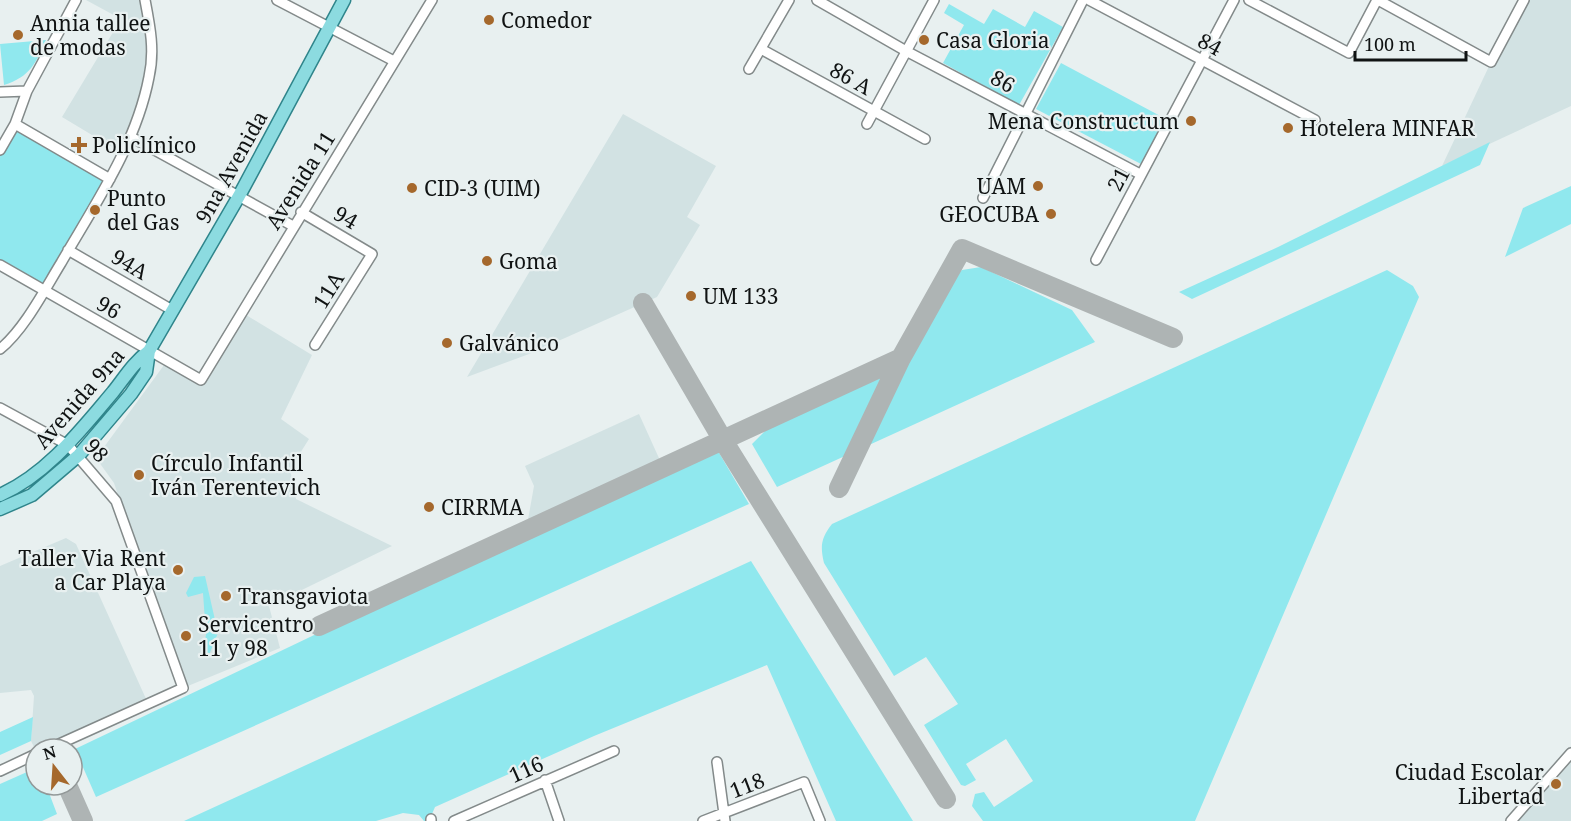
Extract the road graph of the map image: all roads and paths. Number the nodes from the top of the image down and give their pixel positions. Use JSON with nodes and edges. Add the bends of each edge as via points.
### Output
{"nodes":[{"id":1,"x":76,"y":0,"type":"edge"},
{"id":2,"x":145,"y":0,"type":"edge"},
{"id":3,"x":277,"y":0,"type":"edge"},
{"id":4,"x":344,"y":0,"type":"edge"},
{"id":5,"x":432,"y":0,"type":"edge"},
{"id":6,"x":789,"y":0,"type":"edge"},
{"id":7,"x":817,"y":0,"type":"edge"},
{"id":8,"x":934,"y":0,"type":"edge"},
{"id":9,"x":1083,"y":0,"type":"edge"},
{"id":10,"x":1089,"y":0,"type":"edge"},
{"id":11,"x":1098,"y":0,"type":"edge"},
{"id":12,"x":1234,"y":0,"type":"edge"},
{"id":13,"x":1249,"y":0,"type":"edge"},
{"id":14,"x":1378,"y":0,"type":"edge"},
{"id":15,"x":1520,"y":1,"type":"edge"},
{"id":16,"x":329,"y":28,"type":"junction"},
{"id":17,"x":761,"y":49,"type":"junction"},
{"id":18,"x":906,"y":51,"type":"junction"},
{"id":19,"x":1202,"y":57,"type":"junction"},
{"id":20,"x":394,"y":61,"type":"junction"},
{"id":21,"x":749,"y":69,"type":"dead end"},
{"id":22,"x":27,"y":91,"type":"junction"},
{"id":23,"x":0,"y":92,"type":"edge"},
{"id":24,"x":873,"y":111,"type":"junction"},
{"id":25,"x":1025,"y":114,"type":"junction"},
{"id":26,"x":1316,"y":118,"type":"dead end"},
{"id":27,"x":15,"y":124,"type":"junction"},
{"id":28,"x":867,"y":124,"type":"dead end"},
{"id":29,"x":131,"y":137,"type":"junction"},
{"id":30,"x":925,"y":139,"type":"dead end"},
{"id":31,"x":0,"y":150,"type":"edge"},
{"id":32,"x":1140,"y":174,"type":"junction"},
{"id":33,"x":110,"y":179,"type":"junction"},
{"id":34,"x":239,"y":196,"type":"junction"},
{"id":35,"x":983,"y":198,"type":"dead end"},
{"id":36,"x":302,"y":213,"type":"junction"},
{"id":37,"x":293,"y":226,"type":"junction"},
{"id":38,"x":68,"y":250,"type":"junction"},
{"id":39,"x":372,"y":254,"type":"joint"},
{"id":40,"x":1096,"y":260,"type":"dead end"},
{"id":41,"x":0,"y":265,"type":"edge"},
{"id":42,"x":44,"y":290,"type":"junction"},
{"id":43,"x":172,"y":310,"type":"junction"},
{"id":44,"x":315,"y":345,"type":"dead end"},
{"id":45,"x":0,"y":349,"type":"edge"},
{"id":46,"x":149,"y":351,"type":"junction"},
{"id":47,"x":201,"y":380,"type":"joint"},
{"id":48,"x":0,"y":408,"type":"edge"},
{"id":49,"x":68,"y":445,"type":"junction"},
{"id":50,"x":79,"y":455,"type":"junction"},
{"id":51,"x":0,"y":495,"type":"edge"},
{"id":52,"x":0,"y":509,"type":"edge"},
{"id":53,"x":75,"y":737,"type":"edge"},
{"id":54,"x":614,"y":751,"type":"dead end"},
{"id":55,"x":1571,"y":753,"type":"edge"},
{"id":56,"x":24,"y":760,"type":"edge"},
{"id":57,"x":717,"y":762,"type":"dead end"},
{"id":58,"x":0,"y":771,"type":"edge"},
{"id":59,"x":545,"y":780,"type":"junction"},
{"id":60,"x":725,"y":817,"type":"edge"},
{"id":61,"x":454,"y":821,"type":"edge"},
{"id":62,"x":559,"y":821,"type":"edge"},
{"id":63,"x":703,"y":821,"type":"edge"},
{"id":64,"x":820,"y":821,"type":"edge"},
{"id":65,"x":1511,"y":821,"type":"edge"}],
"edges":[{"from":1,"to":22,"type":"street"},
{"from":2,"to":29,"type":"street","via":[[152,57]]},
{"from":3,"to":16,"type":"street"},
{"from":4,"to":16,"type":"main road","name":"9na Avenida"},
{"from":5,"to":20,"type":"street","name":"Avenida 11"},
{"from":6,"to":17,"type":"street"},
{"from":7,"to":18,"type":"street","name":"86"},
{"from":8,"to":18,"type":"street"},
{"from":9,"to":25,"type":"street"},
{"from":10,"to":19,"type":"street","name":"84"},
{"from":11,"to":19,"type":"street","name":"84"},
{"from":12,"to":19,"type":"street","name":"21"},
{"from":13,"to":14,"type":"street","via":[[1349,53]]},
{"from":14,"to":15,"type":"street","via":[[1491,62]]},
{"from":16,"to":20,"type":"street"},
{"from":16,"to":34,"type":"main road","name":"9na Avenida"},
{"from":17,"to":21,"type":"street"},
{"from":17,"to":24,"type":"street","name":"86 A"},
{"from":18,"to":24,"type":"street"},
{"from":18,"to":25,"type":"street","name":"86"},
{"from":19,"to":26,"type":"street","name":"84"},
{"from":19,"to":32,"type":"street","name":"21"},
{"from":20,"to":36,"type":"street","name":"Avenida 11"},
{"from":22,"to":23,"type":"street"},
{"from":22,"to":27,"type":"street"},
{"from":24,"to":28,"type":"street"},
{"from":24,"to":30,"type":"street","name":"86 A"},
{"from":25,"to":32,"type":"street","name":"86"},
{"from":25,"to":35,"type":"street"},
{"from":27,"to":31,"type":"street"},
{"from":27,"to":33,"type":"street"},
{"from":29,"to":33,"type":"street"},
{"from":29,"to":34,"type":"street"},
{"from":32,"to":40,"type":"street","name":"21"},
{"from":33,"to":38,"type":"street"},
{"from":34,"to":37,"type":"street"},
{"from":34,"to":43,"type":"main road","name":"9na Avenida"},
{"from":36,"to":37,"type":"street","name":"Avenida 11"},
{"from":36,"to":39,"type":"street","name":"94"},
{"from":37,"to":47,"type":"street","name":"Avenida 11"},
{"from":38,"to":42,"type":"street"},
{"from":38,"to":43,"type":"street","name":"94A"},
{"from":39,"to":44,"type":"street","name":"11A"},
{"from":41,"to":42,"type":"street","name":"96"},
{"from":42,"to":45,"type":"street","via":[[9,342]]},
{"from":42,"to":46,"type":"street","name":"96"},
{"from":43,"to":46,"type":"main road","name":"9na Avenida"},
{"from":46,"to":47,"type":"street","name":"96"},
{"from":46,"to":49,"type":"main road","name":"Avenida 9na","via":[[134,362]]},
{"from":46,"to":50,"type":"main road","name":"Avenida 9na","via":[[147,370],[136,387]]},
{"from":48,"to":49,"type":"street","name":"98"},
{"from":49,"to":50,"type":"street","name":"98"},
{"from":49,"to":51,"type":"main road","name":"Avenida 9na","via":[[30,480]]},
{"from":50,"to":52,"type":"main road","name":"Avenida 9na","via":[[32,495]]},
{"from":50,"to":53,"type":"street","name":"98","via":[[116,501],[183,688]]},
{"from":54,"to":59,"type":"street","name":"116"},
{"from":55,"to":65,"type":"street"},
{"from":56,"to":58,"type":"street"},
{"from":57,"to":60,"type":"street"},
{"from":59,"to":61,"type":"street","name":"116"},
{"from":59,"to":62,"type":"street"},
{"from":60,"to":63,"type":"street","name":"118"},
{"from":60,"to":64,"type":"street","name":"118","via":[[804,782]]}]}
